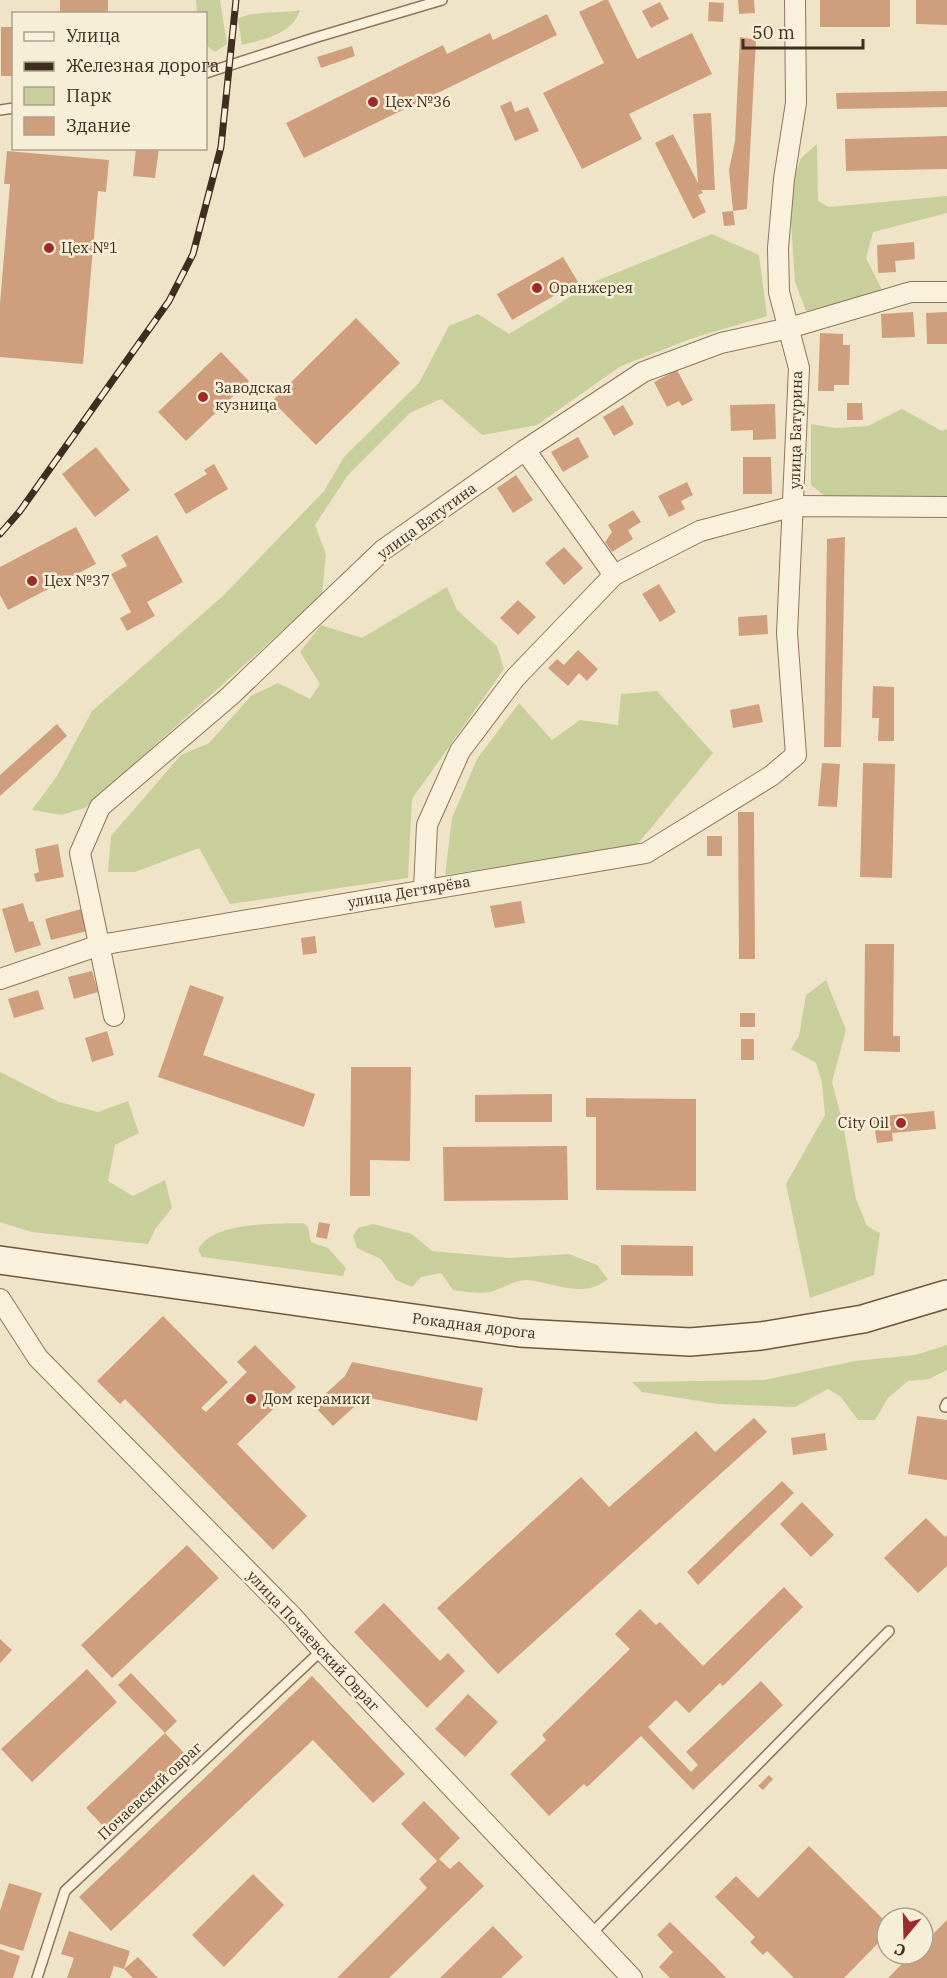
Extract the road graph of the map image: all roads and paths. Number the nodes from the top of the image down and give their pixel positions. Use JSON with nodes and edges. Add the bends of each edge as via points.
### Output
{"nodes":[{"id":1,"x":442,"y":0,"type":"edge"},
{"id":2,"x":795,"y":0,"type":"edge"},
{"id":3,"x":207,"y":74,"type":"edge"},
{"id":4,"x":947,"y":292,"type":"edge"},
{"id":5,"x":789,"y":328,"type":"junction"},
{"id":6,"x":525,"y":450,"type":"junction"},
{"id":7,"x":794,"y":506,"type":"junction"},
{"id":8,"x":947,"y":507,"type":"edge"},
{"id":9,"x":614,"y":575,"type":"junction"},
{"id":10,"x":795,"y":755,"type":"joint"},
{"id":11,"x":424,"y":889,"type":"junction"},
{"id":12,"x":100,"y":945,"type":"junction"},
{"id":13,"x":0,"y":979,"type":"edge"},
{"id":14,"x":114,"y":1016,"type":"dead end"},
{"id":15,"x":0,"y":1260,"type":"edge"},
{"id":16,"x":947,"y":1294,"type":"edge"},
{"id":17,"x":0,"y":1299,"type":"edge"},
{"id":18,"x":889,"y":1631,"type":"dead end"},
{"id":19,"x":322,"y":1650,"type":"junction"},
{"id":20,"x":591,"y":1934,"type":"junction"},
{"id":21,"x":37,"y":1978,"type":"edge"},
{"id":22,"x":632,"y":1978,"type":"edge"}],
"edges":[{"from":1,"to":3,"type":"lane"},
{"from":2,"to":5,"type":"street","name":"улица Батурина","via":[[796,103],[778,248],[779,292]]},
{"from":4,"to":5,"type":"street","name":"улица Ватутина","via":[[911,292]]},
{"from":5,"to":6,"type":"street","name":"улица Ватутина","via":[[721,343],[643,372]]},
{"from":5,"to":7,"type":"street","name":"улица Батурина","via":[[799,368]]},
{"from":6,"to":9,"type":"street"},
{"from":6,"to":12,"type":"street","name":"улица Ватутина","via":[[383,550],[230,696],[100,807],[80,853]]},
{"from":7,"to":8,"type":"street"},
{"from":7,"to":9,"type":"street","via":[[700,531]]},
{"from":7,"to":10,"type":"street","name":"улица Батурина","via":[[787,633]]},
{"from":9,"to":11,"type":"street","via":[[515,678],[460,751],[427,825]]},
{"from":10,"to":11,"type":"street","name":"улица Дегтярёва","via":[[771,776],[646,853]]},
{"from":11,"to":12,"type":"street","name":"улица Дегтярёва"},
{"from":12,"to":13,"type":"street","name":"улица Дегтярёва"},
{"from":12,"to":14,"type":"street","name":"улица Ватутина"},
{"from":15,"to":16,"type":"main road","name":"Рокадная дорога","via":[[520,1333],[690,1342],[761,1336],[863,1319]]},
{"from":17,"to":19,"type":"street","name":"улица Почаевский Овраг","via":[[38,1358]]},
{"from":18,"to":20,"type":"lane"},
{"from":19,"to":20,"type":"street","name":"улица Почаевский Овраг"},
{"from":19,"to":21,"type":"lane","name":"Почаевский овраг","via":[[66,1891]]},
{"from":20,"to":22,"type":"street","name":"улица Почаевский Овраг"}]}
